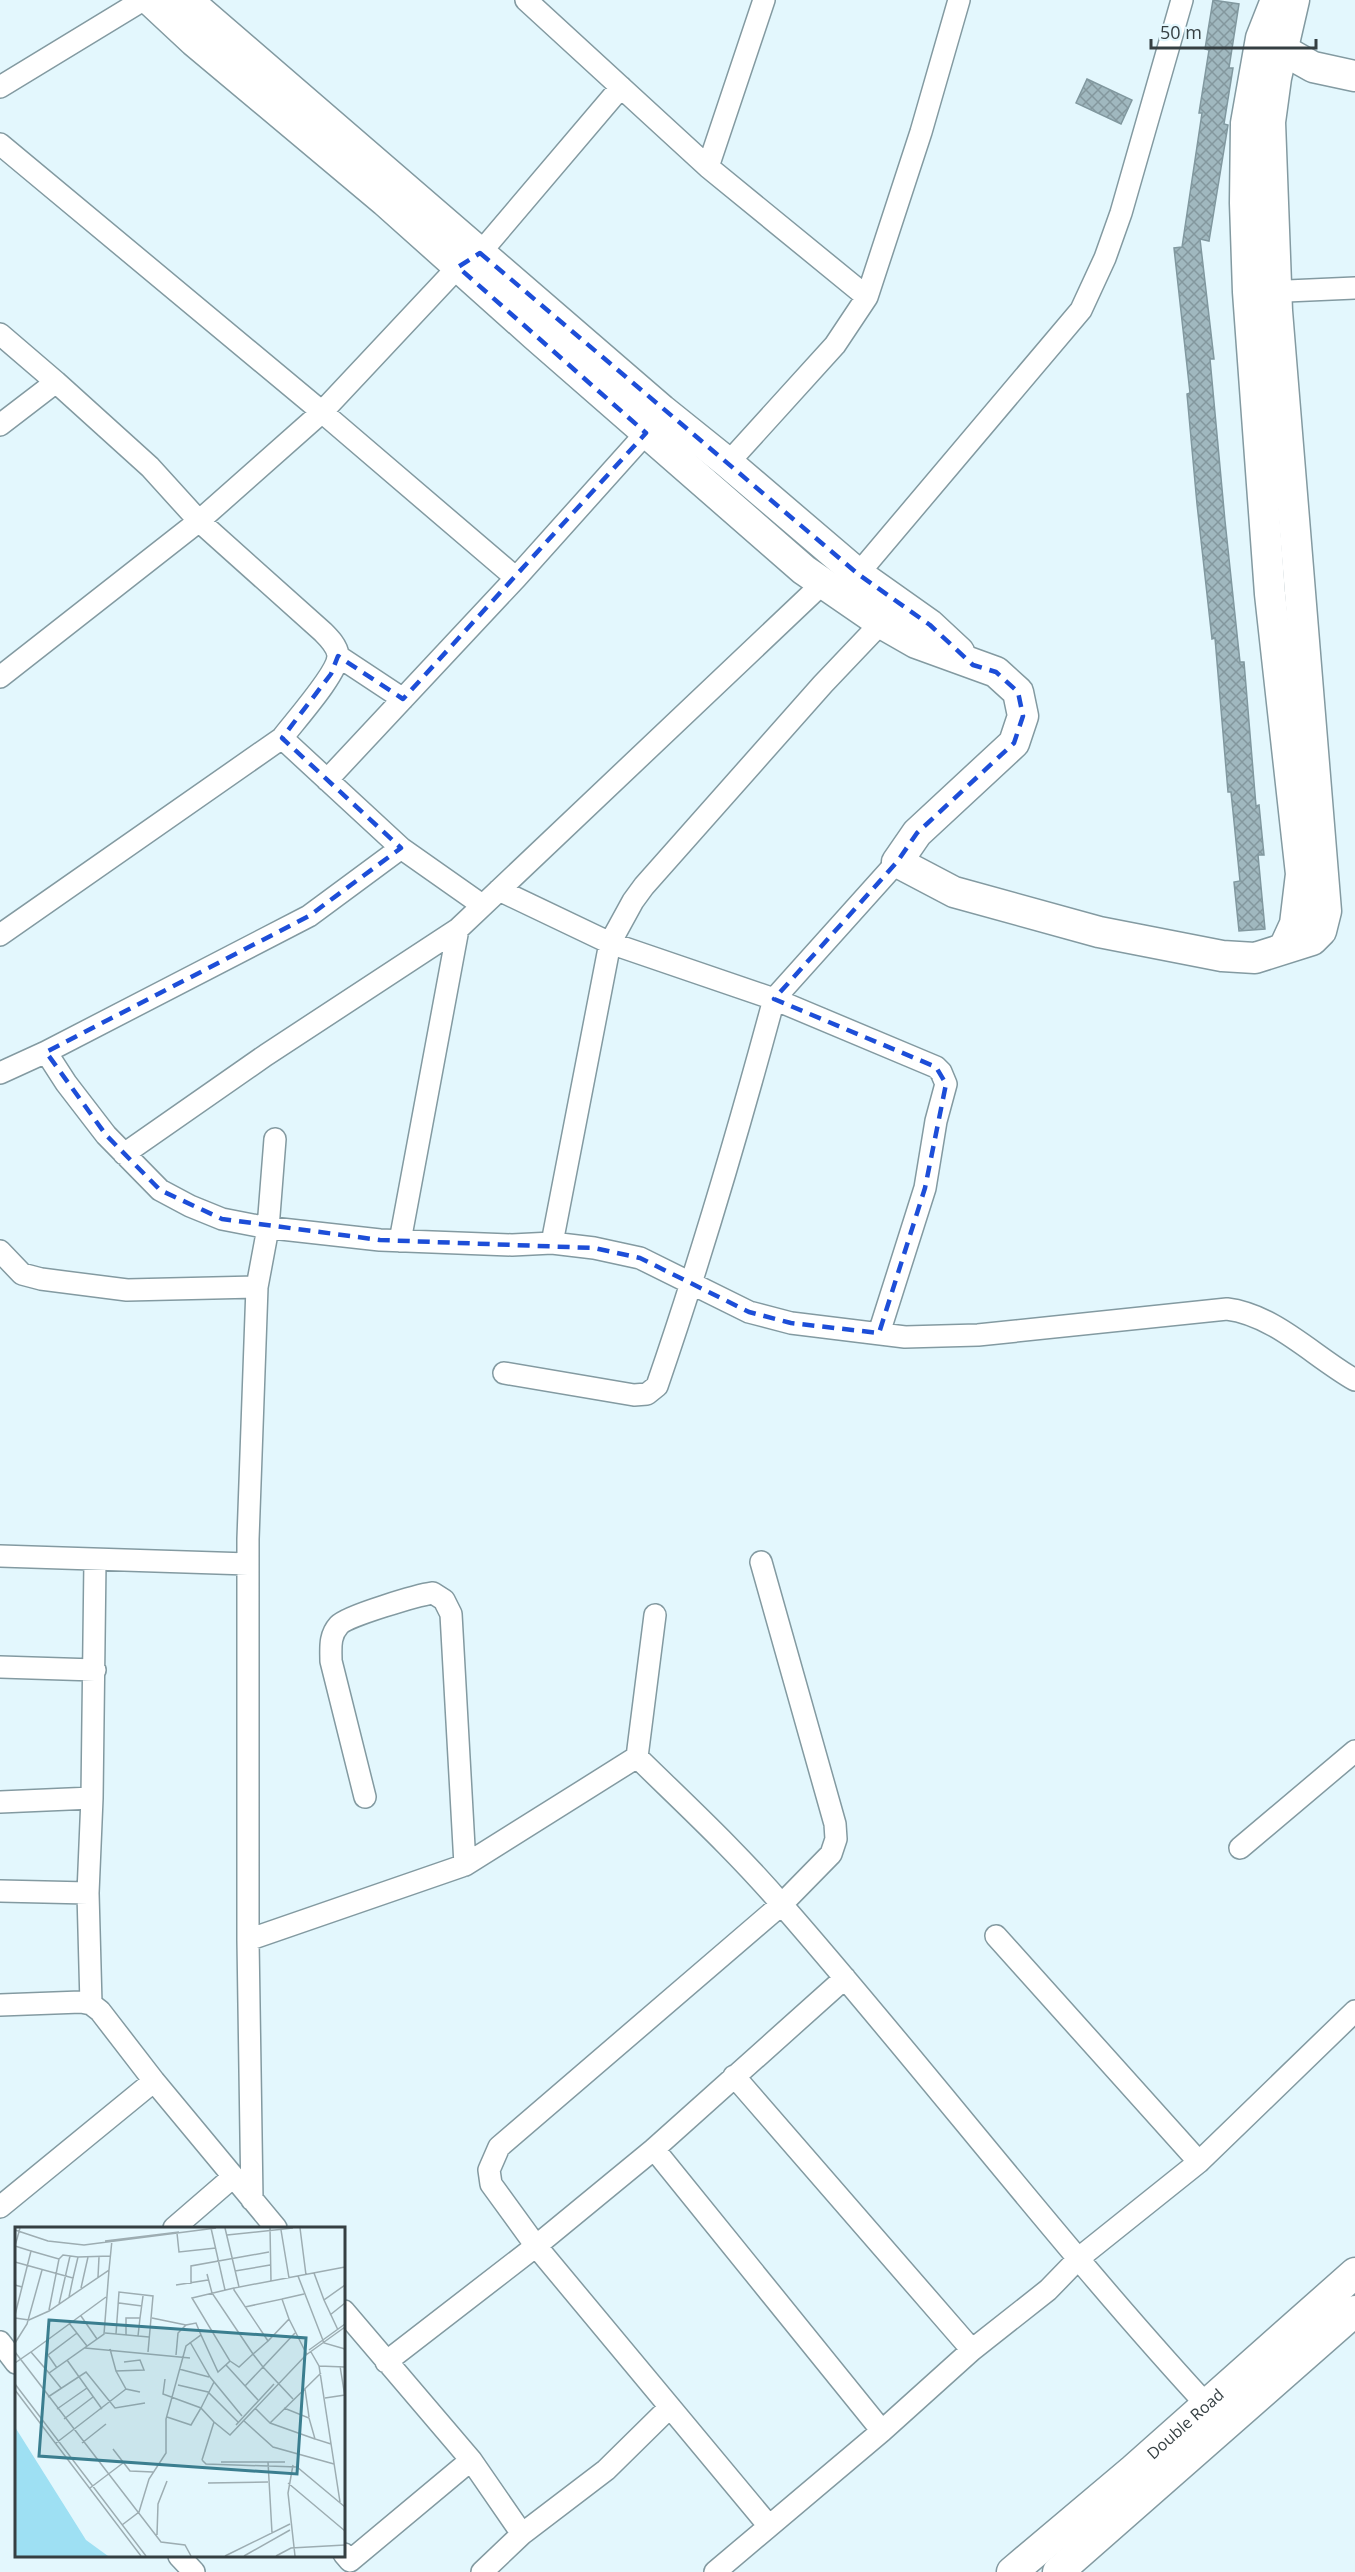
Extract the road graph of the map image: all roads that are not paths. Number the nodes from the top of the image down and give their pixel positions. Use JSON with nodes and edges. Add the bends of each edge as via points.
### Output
{"nodes":[{"id":1,"x":143,"y":0,"type":"edge"},
{"id":2,"x":150,"y":0,"type":"edge"},
{"id":3,"x":187,"y":0,"type":"edge"},
{"id":4,"x":526,"y":0,"type":"edge"},
{"id":5,"x":764,"y":0,"type":"edge"},
{"id":6,"x":959,"y":0,"type":"edge"},
{"id":7,"x":1182,"y":0,"type":"edge"},
{"id":8,"x":1276,"y":0,"type":"edge"},
{"id":9,"x":1294,"y":0,"type":"edge"},
{"id":10,"x":1272,"y":44,"type":"junction"},
{"id":11,"x":1355,"y":76,"type":"edge"},
{"id":12,"x":0,"y":87,"type":"edge"},
{"id":13,"x":621,"y":87,"type":"junction"},
{"id":14,"x":0,"y":144,"type":"edge"},
{"id":15,"x":708,"y":167,"type":"junction"},
{"id":16,"x":469,"y":260,"type":"junction"},
{"id":17,"x":1355,"y":288,"type":"edge"},
{"id":18,"x":1262,"y":292,"type":"junction"},
{"id":19,"x":867,"y":297,"type":"junction"},
{"id":20,"x":0,"y":334,"type":"edge"},
{"id":21,"x":56,"y":382,"type":"junction"},
{"id":22,"x":322,"y":412,"type":"junction"},
{"id":23,"x":0,"y":425,"type":"edge"},
{"id":24,"x":646,"y":433,"type":"junction"},
{"id":25,"x":728,"y":463,"type":"junction"},
{"id":26,"x":199,"y":521,"type":"junction"},
{"id":27,"x":858,"y":574,"type":"junction"},
{"id":28,"x":516,"y":578,"type":"junction"},
{"id":29,"x":822,"y":584,"type":"junction"},
{"id":30,"x":882,"y":623,"type":"junction"},
{"id":31,"x":338,"y":656,"type":"junction"},
{"id":32,"x":973,"y":665,"type":"junction"},
{"id":33,"x":0,"y":677,"type":"edge"},
{"id":34,"x":403,"y":699,"type":"junction"},
{"id":35,"x":282,"y":738,"type":"junction"},
{"id":36,"x":327,"y":780,"type":"junction"},
{"id":37,"x":401,"y":848,"type":"junction"},
{"id":38,"x":897,"y":862,"type":"junction"},
{"id":39,"x":499,"y":890,"type":"junction"},
{"id":40,"x":482,"y":905,"type":"junction"},
{"id":41,"x":458,"y":928,"type":"junction"},
{"id":42,"x":0,"y":935,"type":"edge"},
{"id":43,"x":610,"y":943,"type":"junction"},
{"id":44,"x":774,"y":999,"type":"junction"},
{"id":45,"x":46,"y":1052,"type":"junction"},
{"id":46,"x":0,"y":1072,"type":"edge"},
{"id":47,"x":274,"y":1139,"type":"dead end"},
{"id":48,"x":124,"y":1154,"type":"junction"},
{"id":49,"x":268,"y":1228,"type":"junction"},
{"id":50,"x":400,"y":1241,"type":"junction"},
{"id":51,"x":552,"y":1243,"type":"junction"},
{"id":52,"x":0,"y":1251,"type":"edge"},
{"id":53,"x":692,"y":1284,"type":"junction"},
{"id":54,"x":257,"y":1287,"type":"junction"},
{"id":55,"x":879,"y":1333,"type":"junction"},
{"id":56,"x":504,"y":1373,"type":"dead end"},
{"id":57,"x":1355,"y":1380,"type":"edge"},
{"id":58,"x":0,"y":1556,"type":"edge"},
{"id":59,"x":96,"y":1561,"type":"junction"},
{"id":60,"x":761,"y":1562,"type":"dead end"},
{"id":61,"x":248,"y":1564,"type":"junction"},
{"id":62,"x":656,"y":1615,"type":"dead end"},
{"id":63,"x":0,"y":1667,"type":"edge"},
{"id":64,"x":95,"y":1670,"type":"junction"},
{"id":65,"x":1355,"y":1751,"type":"edge"},
{"id":66,"x":637,"y":1757,"type":"junction"},
{"id":67,"x":365,"y":1797,"type":"dead end"},
{"id":68,"x":92,"y":1798,"type":"junction"},
{"id":69,"x":0,"y":1802,"type":"edge"},
{"id":70,"x":1240,"y":1848,"type":"dead end"},
{"id":71,"x":465,"y":1865,"type":"junction"},
{"id":72,"x":0,"y":1891,"type":"edge"},
{"id":73,"x":88,"y":1893,"type":"junction"},
{"id":74,"x":782,"y":1904,"type":"junction"},
{"id":75,"x":996,"y":1936,"type":"dead end"},
{"id":76,"x":248,"y":1940,"type":"junction"},
{"id":77,"x":845,"y":1978,"type":"junction"},
{"id":78,"x":91,"y":2004,"type":"junction"},
{"id":79,"x":0,"y":2005,"type":"edge"},
{"id":80,"x":1355,"y":2011,"type":"edge"},
{"id":81,"x":734,"y":2076,"type":"junction"},
{"id":82,"x":154,"y":2081,"type":"junction"},
{"id":83,"x":654,"y":2149,"type":"junction"},
{"id":84,"x":1199,"y":2162,"type":"junction"},
{"id":85,"x":233,"y":2177,"type":"junction"},
{"id":86,"x":252,"y":2200,"type":"junction"},
{"id":87,"x":0,"y":2207,"type":"edge"},
{"id":88,"x":176,"y":2227,"type":"edge"},
{"id":89,"x":274,"y":2227,"type":"edge"},
{"id":90,"x":536,"y":2246,"type":"junction"},
{"id":91,"x":1079,"y":2258,"type":"junction"},
{"id":92,"x":1355,"y":2273,"type":"edge"},
{"id":93,"x":1355,"y":2311,"type":"edge"},
{"id":94,"x":345,"y":2312,"type":"edge"},
{"id":95,"x":0,"y":2342,"type":"edge"},
{"id":96,"x":972,"y":2350,"type":"junction"},
{"id":97,"x":15,"y":2362,"type":"edge"},
{"id":98,"x":386,"y":2362,"type":"junction"},
{"id":99,"x":670,"y":2407,"type":"junction"},
{"id":100,"x":1216,"y":2415,"type":"junction"},
{"id":101,"x":882,"y":2431,"type":"junction"},
{"id":102,"x":471,"y":2460,"type":"junction"},
{"id":103,"x":769,"y":2526,"type":"junction"},
{"id":104,"x":522,"y":2534,"type":"junction"},
{"id":105,"x":180,"y":2557,"type":"edge"},
{"id":106,"x":344,"y":2562,"type":"edge"},
{"id":107,"x":194,"y":2572,"type":"edge"},
{"id":108,"x":482,"y":2572,"type":"edge"},
{"id":109,"x":715,"y":2572,"type":"edge"},
{"id":110,"x":1012,"y":2572,"type":"edge"},
{"id":111,"x":1058,"y":2572,"type":"edge"}],
"edges":[{"from":1,"to":12,"type":"street"},
{"from":2,"to":16,"type":"street","via":[[385,201]]},
{"from":3,"to":16,"type":"street"},
{"from":4,"to":13,"type":"street"},
{"from":5,"to":15,"type":"street"},
{"from":6,"to":19,"type":"street"},
{"from":7,"to":27,"type":"street","via":[[1120,213],[1081,310]]},
{"from":8,"to":10,"type":"street"},
{"from":9,"to":10,"type":"street"},
{"from":10,"to":11,"type":"street","via":[[1312,67]]},
{"from":10,"to":18,"type":"street"},
{"from":13,"to":15,"type":"street"},
{"from":13,"to":16,"type":"street"},
{"from":14,"to":22,"type":"street"},
{"from":15,"to":19,"type":"street"},
{"from":16,"to":22,"type":"street"},
{"from":16,"to":24,"type":"street"},
{"from":16,"to":25,"type":"street"},
{"from":17,"to":18,"type":"street"},
{"from":18,"to":38,"type":"street","via":[[1326,911],[1321,931],[1312,940],[1256,958],[1222,956],[1099,932],[954,892]]},
{"from":19,"to":25,"type":"street","via":[[835,345]]},
{"from":20,"to":21,"type":"street"},
{"from":21,"to":23,"type":"street"},
{"from":21,"to":26,"type":"street","via":[[150,467]]},
{"from":22,"to":26,"type":"street"},
{"from":22,"to":28,"type":"street"},
{"from":24,"to":28,"type":"street"},
{"from":24,"to":29,"type":"street"},
{"from":25,"to":27,"type":"street"},
{"from":26,"to":31,"type":"street","via":[[323,632]]},
{"from":26,"to":33,"type":"street"},
{"from":27,"to":32,"type":"street","via":[[930,626]]},
{"from":28,"to":34,"type":"street"},
{"from":29,"to":30,"type":"street"},
{"from":29,"to":39,"type":"street"},
{"from":30,"to":32,"type":"street","via":[[916,643]]},
{"from":30,"to":43,"type":"street","via":[[644,886]]},
{"from":31,"to":34,"type":"street"},
{"from":31,"to":35,"type":"street","via":[[332,674]]},
{"from":32,"to":38,"type":"street","via":[[996,672],[1018,692],[1023,716],[1014,743],[917,833]]},
{"from":34,"to":36,"type":"street"},
{"from":35,"to":36,"type":"street"},
{"from":35,"to":42,"type":"street"},
{"from":36,"to":37,"type":"street"},
{"from":37,"to":40,"type":"street"},
{"from":37,"to":45,"type":"street","via":[[309,916]]},
{"from":38,"to":44,"type":"street"},
{"from":39,"to":40,"type":"street"},
{"from":39,"to":43,"type":"street"},
{"from":40,"to":41,"type":"street"},
{"from":41,"to":48,"type":"street"},
{"from":41,"to":50,"type":"street"},
{"from":43,"to":44,"type":"street"},
{"from":43,"to":51,"type":"street"},
{"from":44,"to":53,"type":"street"},
{"from":44,"to":55,"type":"street","via":[[936,1067],[946,1084],[925,1188]]},
{"from":45,"to":46,"type":"street"},
{"from":45,"to":48,"type":"street"},
{"from":47,"to":49,"type":"street"},
{"from":48,"to":49,"type":"street","via":[[160,1190],[190,1206],[222,1219]]},
{"from":49,"to":50,"type":"street"},
{"from":49,"to":54,"type":"street"},
{"from":50,"to":51,"type":"street"},
{"from":51,"to":53,"type":"street","via":[[640,1258]]},
{"from":52,"to":54,"type":"street","via":[[22,1274],[41,1279],[127,1290]]},
{"from":53,"to":55,"type":"street","via":[[748,1312],[791,1323]]},
{"from":53,"to":56,"type":"street","via":[[657,1386],[647,1394]]},
{"from":54,"to":61,"type":"street"},
{"from":55,"to":57,"type":"street","via":[[978,1335],[1227,1309],[1262,1318]]},
{"from":58,"to":59,"type":"street"},
{"from":59,"to":61,"type":"street"},
{"from":59,"to":64,"type":"street"},
{"from":60,"to":74,"type":"street","via":[[836,1839],[831,1854]]},
{"from":61,"to":76,"type":"street"},
{"from":62,"to":66,"type":"street"},
{"from":63,"to":64,"type":"street"},
{"from":64,"to":68,"type":"street"},
{"from":65,"to":70,"type":"street"},
{"from":66,"to":71,"type":"street"},
{"from":66,"to":74,"type":"street"},
{"from":67,"to":71,"type":"street","via":[[331,1661],[330,1640],[340,1623],[433,1593],[444,1600],[451,1614]]},
{"from":68,"to":69,"type":"street"},
{"from":68,"to":73,"type":"street"},
{"from":71,"to":76,"type":"street"},
{"from":72,"to":73,"type":"street"},
{"from":73,"to":78,"type":"street"},
{"from":74,"to":77,"type":"street"},
{"from":74,"to":90,"type":"street","via":[[500,2147],[489,2170],[491,2184]]},
{"from":75,"to":84,"type":"street"},
{"from":76,"to":86,"type":"street"},
{"from":77,"to":81,"type":"street"},
{"from":77,"to":91,"type":"street"},
{"from":78,"to":79,"type":"street"},
{"from":78,"to":82,"type":"street"},
{"from":80,"to":84,"type":"street"},
{"from":81,"to":83,"type":"street"},
{"from":81,"to":96,"type":"street"},
{"from":82,"to":85,"type":"street"},
{"from":82,"to":87,"type":"street"},
{"from":83,"to":90,"type":"street"},
{"from":83,"to":101,"type":"street"},
{"from":84,"to":91,"type":"street"},
{"from":85,"to":86,"type":"street"},
{"from":85,"to":88,"type":"street"},
{"from":86,"to":89,"type":"street"},
{"from":90,"to":98,"type":"street"},
{"from":90,"to":99,"type":"street"},
{"from":91,"to":96,"type":"street","via":[[1048,2290]]},
{"from":91,"to":100,"type":"street"},
{"from":92,"to":100,"type":"street","name":"Double Road"},
{"from":93,"to":100,"type":"street","name":"Double Road"},
{"from":94,"to":98,"type":"street"},
{"from":95,"to":97,"type":"street"},
{"from":96,"to":101,"type":"street"},
{"from":98,"to":102,"type":"street"},
{"from":99,"to":103,"type":"street"},
{"from":99,"to":104,"type":"street","via":[[606,2470]]},
{"from":100,"to":110,"type":"street","name":"Double Road"},
{"from":100,"to":111,"type":"street","name":"Double Road"},
{"from":101,"to":103,"type":"street"},
{"from":102,"to":104,"type":"street"},
{"from":102,"to":106,"type":"street"},
{"from":103,"to":109,"type":"street"},
{"from":104,"to":108,"type":"street"},
{"from":105,"to":107,"type":"street"}]}
